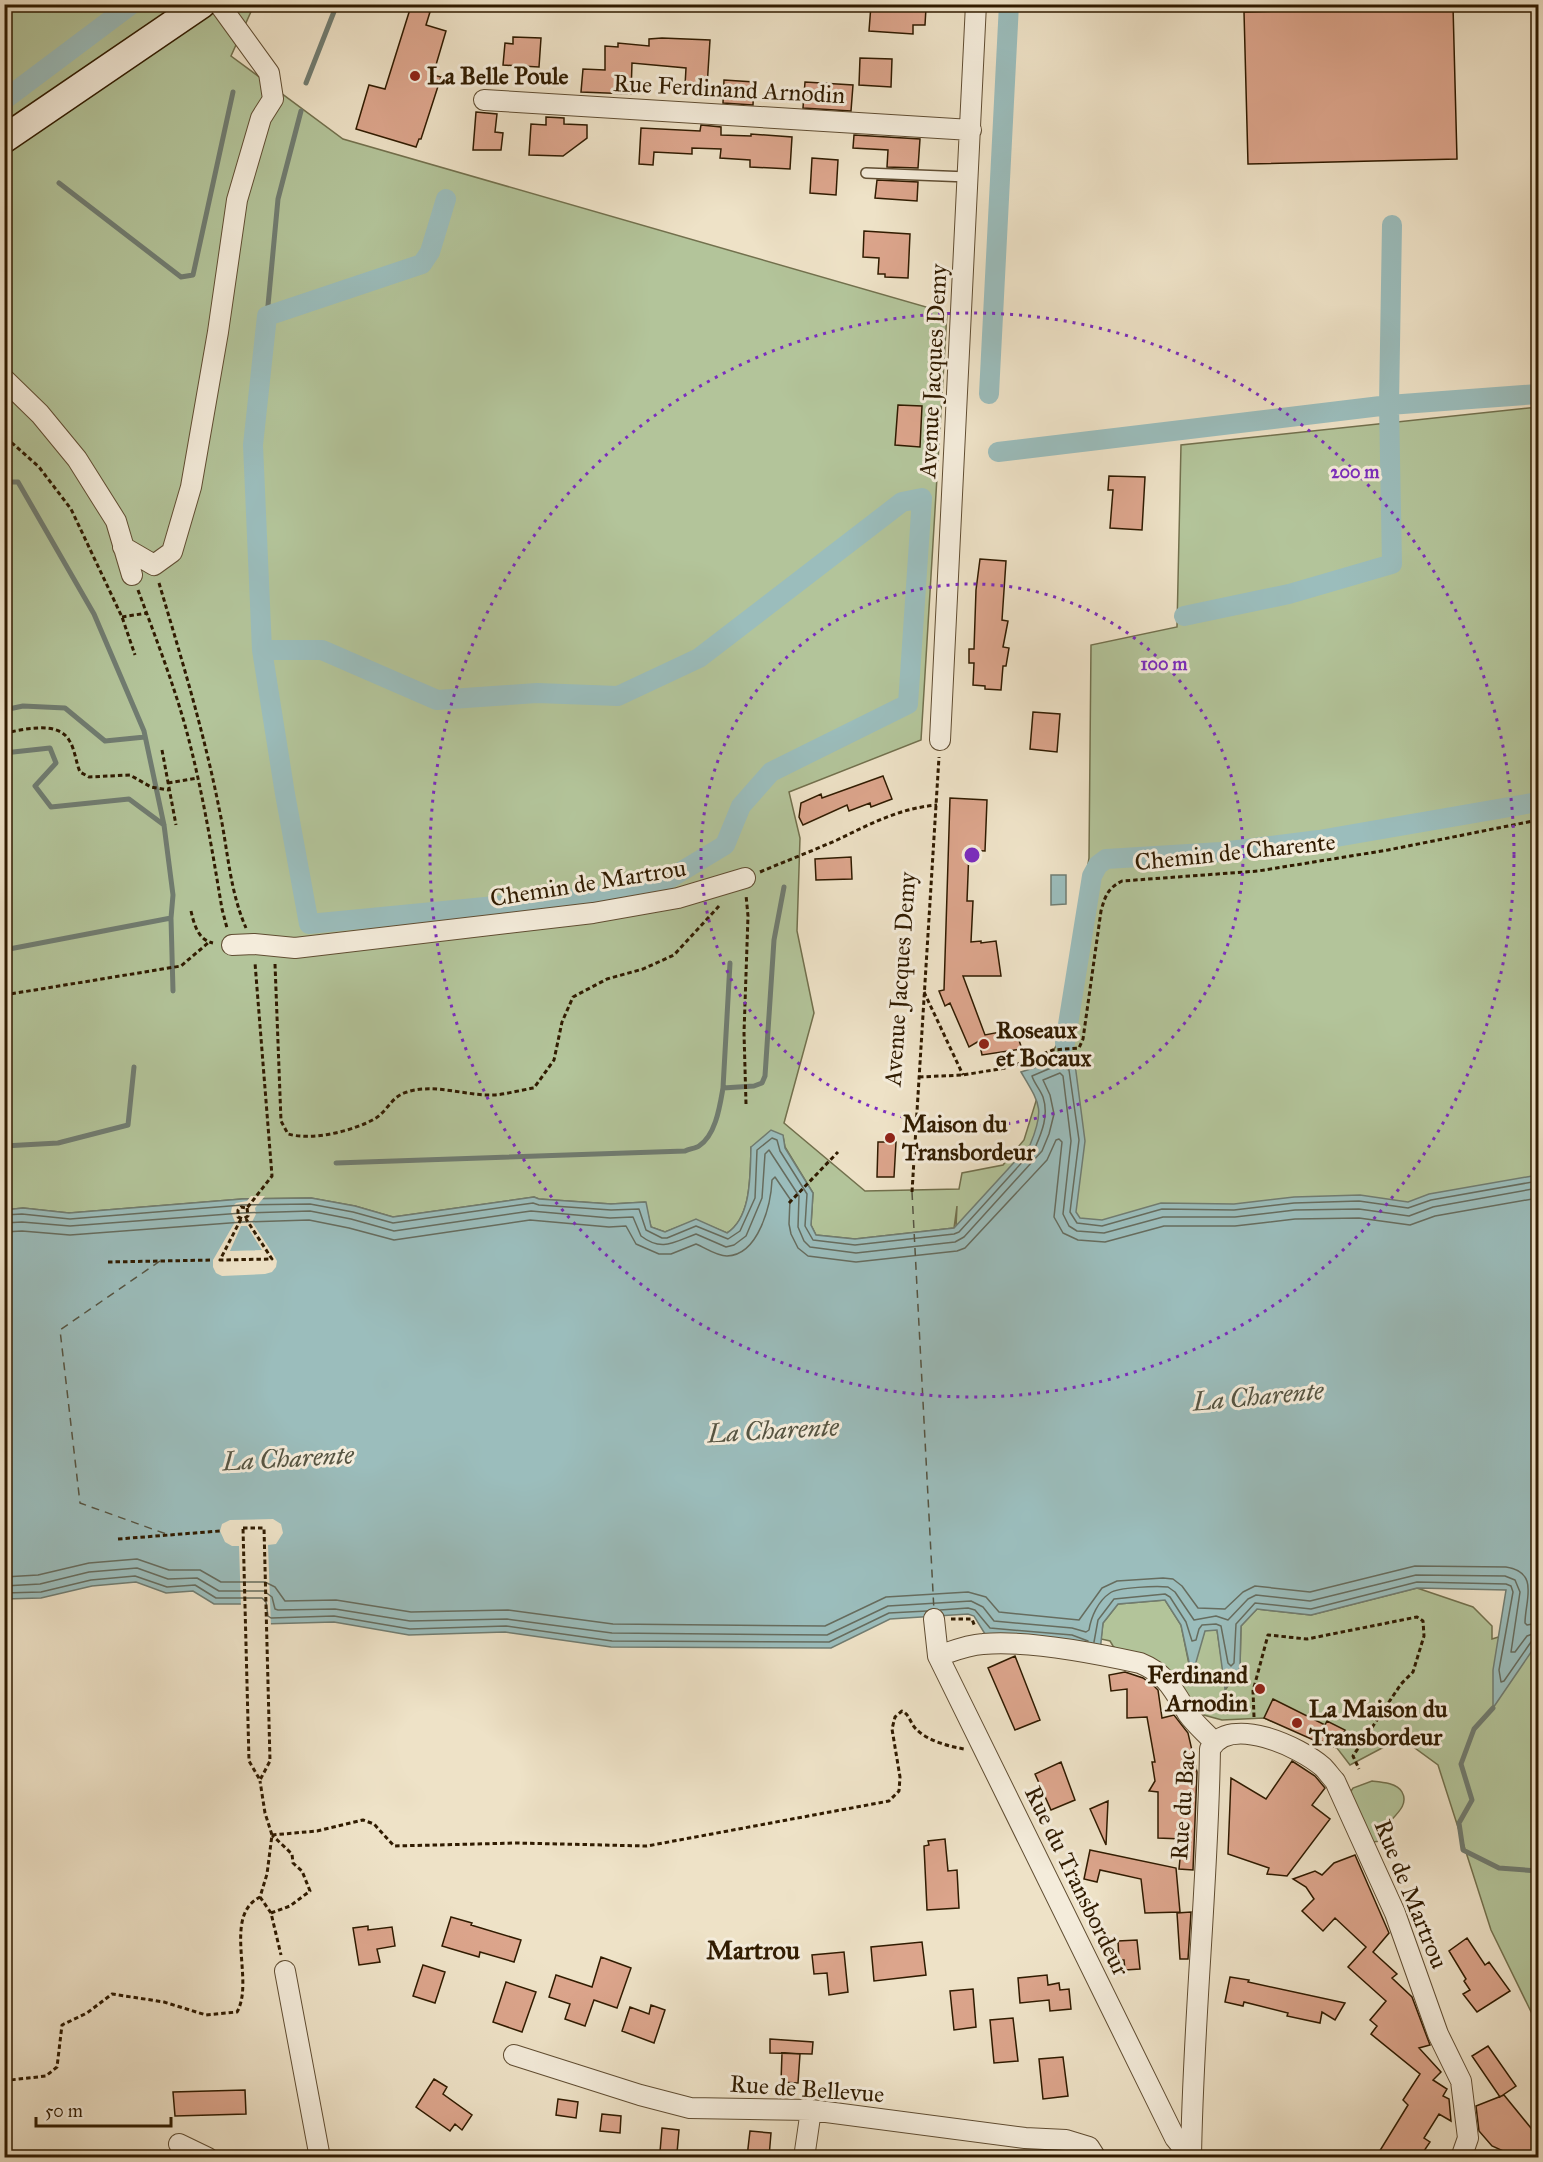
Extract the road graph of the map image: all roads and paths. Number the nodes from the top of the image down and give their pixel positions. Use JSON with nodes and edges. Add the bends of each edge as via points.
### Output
{"nodes":[{"id":1,"x":202,"y":4,"type":"edge"},
{"id":2,"x":219,"y":4,"type":"edge"},
{"id":3,"x":976,"y":4,"type":"edge"},
{"id":4,"x":484,"y":100,"type":"dead end"},
{"id":5,"x":971,"y":130,"type":"junction"},
{"id":6,"x":6,"y":140,"type":"edge"},
{"id":7,"x":866,"y":173,"type":"dead end"},
{"id":8,"x":969,"y":177,"type":"junction"},
{"id":9,"x":4,"y":379,"type":"edge"},
{"id":10,"x":4,"y":441,"type":"edge"},
{"id":11,"x":123,"y":547,"type":"junction"},
{"id":12,"x":154,"y":566,"type":"junction"},
{"id":13,"x":132,"y":574,"type":"joint"},
{"id":14,"x":147,"y":613,"type":"junction"},
{"id":15,"x":122,"y":617,"type":"junction"},
{"id":16,"x":135,"y":655,"type":"dead end"},
{"id":17,"x":4,"y":733,"type":"edge"},
{"id":18,"x":940,"y":740,"type":"joint"},
{"id":19,"x":162,"y":750,"type":"dead end"},
{"id":20,"x":198,"y":778,"type":"junction"},
{"id":21,"x":168,"y":783,"type":"junction"},
{"id":22,"x":169,"y":790,"type":"junction"},
{"id":23,"x":937,"y":805,"type":"junction"},
{"id":24,"x":1539,"y":820,"type":"edge"},
{"id":25,"x":176,"y":825,"type":"dead end"},
{"id":26,"x":745,"y":878,"type":"junction"},
{"id":27,"x":721,"y":904,"type":"dead end"},
{"id":28,"x":191,"y":911,"type":"dead end"},
{"id":29,"x":209,"y":943,"type":"junction"},
{"id":30,"x":254,"y":944,"type":"junction"},
{"id":31,"x":232,"y":945,"type":"junction"},
{"id":32,"x":274,"y":946,"type":"junction"},
{"id":33,"x":923,"y":991,"type":"junction"},
{"id":34,"x":4,"y":994,"type":"edge"},
{"id":35,"x":963,"y":1075,"type":"junction"},
{"id":36,"x":920,"y":1077,"type":"junction"},
{"id":37,"x":746,"y":1104,"type":"dead end"},
{"id":38,"x":838,"y":1152,"type":"dead end"},
{"id":39,"x":912,"y":1192,"type":"dead end"},
{"id":40,"x":789,"y":1203,"type":"dead end"},
{"id":41,"x":247,"y":1208,"type":"junction"},
{"id":42,"x":243,"y":1219,"type":"junction"},
{"id":43,"x":213,"y":1260,"type":"dead end"},
{"id":44,"x":108,"y":1262,"type":"dead end"},
{"id":45,"x":220,"y":1531,"type":"dead end"},
{"id":46,"x":118,"y":1539,"type":"dead end"},
{"id":47,"x":934,"y":1619,"type":"joint"},
{"id":48,"x":981,"y":1644,"type":"junction"},
{"id":49,"x":938,"y":1656,"type":"junction"},
{"id":50,"x":1253,"y":1735,"type":"junction"},
{"id":51,"x":1214,"y":1742,"type":"junction"},
{"id":52,"x":982,"y":1745,"type":"junction"},
{"id":53,"x":1359,"y":1769,"type":"dead end"},
{"id":54,"x":260,"y":1780,"type":"junction"},
{"id":55,"x":272,"y":1835,"type":"junction"},
{"id":56,"x":260,"y":1897,"type":"junction"},
{"id":57,"x":271,"y":1913,"type":"junction"},
{"id":58,"x":285,"y":1971,"type":"joint"},
{"id":59,"x":514,"y":2055,"type":"dead end"},
{"id":60,"x":4,"y":2082,"type":"edge"},
{"id":61,"x":811,"y":2110,"type":"junction"},
{"id":62,"x":179,"y":2144,"type":"dead end"},
{"id":63,"x":1191,"y":2155,"type":"edge"},
{"id":64,"x":208,"y":2157,"type":"edge"},
{"id":65,"x":320,"y":2157,"type":"edge"},
{"id":66,"x":804,"y":2157,"type":"edge"},
{"id":67,"x":1096,"y":2157,"type":"edge"},
{"id":68,"x":1461,"y":2157,"type":"edge"}],
"edges":[{"from":1,"to":6,"type":"main road"},
{"from":2,"to":12,"type":"street","via":[[269,73],[273,99],[261,118],[237,200],[191,487],[172,552]]},
{"from":3,"to":5,"type":"street","name":"Avenue Jacques Demy"},
{"from":4,"to":5,"type":"street","name":"Rue Ferdinand Arnodin"},
{"from":5,"to":8,"type":"street","name":"Avenue Jacques Demy"},
{"from":7,"to":8,"type":"lane"},
{"from":8,"to":18,"type":"street","name":"Avenue Jacques Demy"},
{"from":9,"to":11,"type":"street","via":[[40,414],[76,459],[116,521]]},
{"from":10,"to":15,"type":"path","via":[[12,443],[39,467],[71,508]]},
{"from":11,"to":12,"type":"street"},
{"from":11,"to":13,"type":"street"},
{"from":12,"to":30,"type":"path","via":[[204,740],[232,890]]},
{"from":13,"to":14,"type":"path"},
{"from":14,"to":15,"type":"path"},
{"from":14,"to":20,"type":"path"},
{"from":15,"to":16,"type":"path"},
{"from":17,"to":22,"type":"path","via":[[37,728],[58,730],[69,739],[80,772],[89,777],[130,775],[151,787]]},
{"from":18,"to":23,"type":"path","name":"Avenue Jacques Demy"},
{"from":19,"to":21,"type":"path"},
{"from":20,"to":21,"type":"path"},
{"from":20,"to":31,"type":"path"},
{"from":21,"to":22,"type":"path"},
{"from":22,"to":25,"type":"path"},
{"from":23,"to":26,"type":"path","via":[[888,816]]},
{"from":23,"to":33,"type":"path","name":"Avenue Jacques Demy"},
{"from":24,"to":35,"type":"path","name":"Chemin de Charente","via":[[1258,871],[1122,881],[1105,895],[1079,1048],[1053,1050],[1011,1067]]},
{"from":26,"to":32,"type":"street","name":"Chemin de Martrou","via":[[678,898],[592,913],[295,948]]},
{"from":26,"to":37,"type":"path"},
{"from":27,"to":32,"type":"path","via":[[674,955],[608,979],[573,997],[562,1022],[554,1060],[534,1088],[493,1095],[440,1089],[408,1091],[393,1098],[377,1117],[367,1122],[347,1130],[300,1138],[288,1134],[281,1121]]},
{"from":28,"to":29,"type":"path","via":[[195,929]]},
{"from":29,"to":31,"type":"path"},
{"from":29,"to":34,"type":"path","via":[[182,966]]},
{"from":30,"to":31,"type":"street","name":"Chemin de Martrou"},
{"from":30,"to":32,"type":"street","name":"Chemin de Martrou"},
{"from":30,"to":41,"type":"path","via":[[272,1176]]},
{"from":33,"to":35,"type":"path"},
{"from":33,"to":36,"type":"path","name":"Avenue Jacques Demy"},
{"from":35,"to":36,"type":"path","name":"Chemin de Charente"},
{"from":36,"to":39,"type":"path","name":"Avenue Jacques Demy"},
{"from":38,"to":40,"type":"path"},
{"from":41,"to":42,"type":"path","via":[[249,1213]]},
{"from":41,"to":42,"type":"path","via":[[238,1210]]},
{"from":42,"to":42,"type":"path","via":[[220,1260],[272,1259]]},
{"from":43,"to":44,"type":"path"},
{"from":45,"to":46,"type":"path"},
{"from":47,"to":48,"type":"path","via":[[972,1619]]},
{"from":47,"to":49,"type":"street","name":"Rue du Transbordeur"},
{"from":48,"to":49,"type":"street","name":"Rue du Bac"},
{"from":48,"to":51,"type":"street","name":"Rue du Bac","via":[[1032,1645],[1123,1659],[1153,1668]]},
{"from":49,"to":52,"type":"street","name":"Rue du Transbordeur"},
{"from":50,"to":51,"type":"street","name":"Rue de Martrou","via":[[1224,1736]]},
{"from":50,"to":53,"type":"path","via":[[1253,1691],[1268,1635],[1307,1639],[1417,1617],[1423,1621],[1424,1635],[1413,1672],[1353,1756]]},
{"from":50,"to":68,"type":"street","name":"Rue de Martrou","via":[[1272,1738],[1322,1767],[1343,1797],[1395,1913],[1438,2034],[1461,2081],[1468,2138]]},
{"from":51,"to":63,"type":"street","name":"Rue du Bac","via":[[1210,1749],[1198,1959]]},
{"from":52,"to":55,"type":"path","via":[[963,1749],[928,1738],[902,1711],[895,1717],[892,1729],[899,1791],[889,1801],[647,1846],[394,1846],[374,1824],[363,1820],[317,1831]]},
{"from":52,"to":63,"type":"street","name":"Rue du Transbordeur","via":[[1175,2138]]},
{"from":54,"to":54,"type":"path","via":[[270,1761],[264,1528],[243,1528],[249,1761]]},
{"from":54,"to":55,"type":"path"},
{"from":55,"to":56,"type":"path"},
{"from":55,"to":57,"type":"path","via":[[292,1854],[309,1891],[290,1906]]},
{"from":56,"to":57,"type":"path"},
{"from":56,"to":60,"type":"path","via":[[244,1912],[243,2002],[237,2012],[206,2015],[164,2002],[112,1994],[62,2025],[57,2067],[46,2076]]},
{"from":57,"to":58,"type":"path"},
{"from":58,"to":65,"type":"street"},
{"from":59,"to":61,"type":"street","name":"Rue de Bellevue","via":[[690,2108]]},
{"from":61,"to":66,"type":"street"},
{"from":61,"to":67,"type":"street","name":"Rue de Bellevue","via":[[1066,2140],[1089,2147]]},
{"from":62,"to":64,"type":"street"}]}
